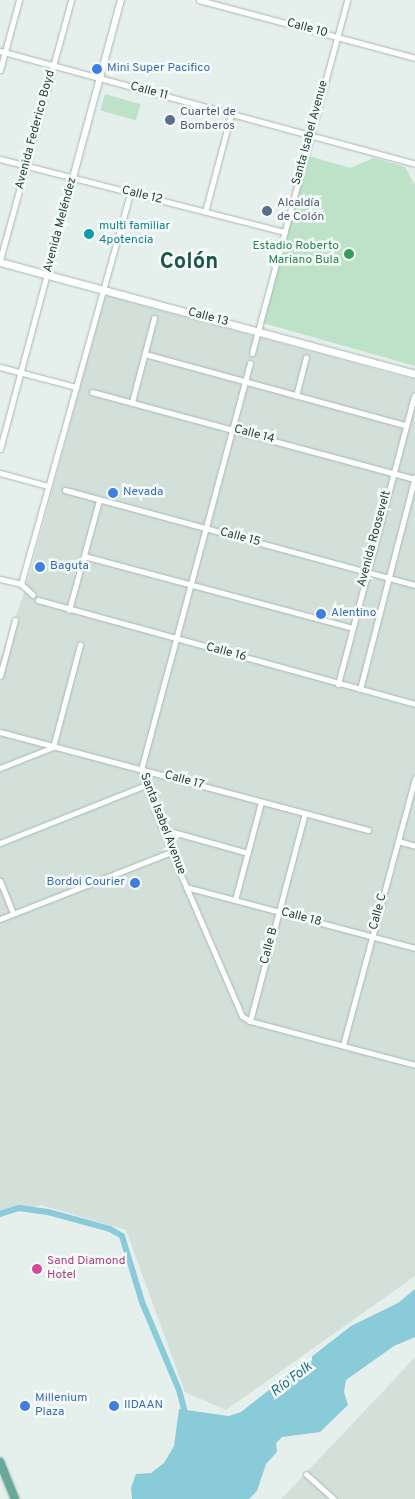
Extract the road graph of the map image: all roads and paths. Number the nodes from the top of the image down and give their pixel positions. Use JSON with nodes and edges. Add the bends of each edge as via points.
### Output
{"nodes":[{"id":1,"x":19,"y":0,"type":"edge"},
{"id":2,"x":71,"y":0,"type":"edge"},
{"id":3,"x":121,"y":0,"type":"edge"},
{"id":4,"x":199,"y":0,"type":"edge"},
{"id":5,"x":347,"y":0,"type":"edge"},
{"id":6,"x":337,"y":38,"type":"junction"},
{"id":7,"x":2,"y":52,"type":"edge"},
{"id":8,"x":415,"y":58,"type":"edge"},
{"id":9,"x":53,"y":66,"type":"junction"},
{"id":10,"x":0,"y":70,"type":"edge"},
{"id":11,"x":100,"y":79,"type":"junction"},
{"id":12,"x":231,"y":114,"type":"junction"},
{"id":13,"x":311,"y":136,"type":"junction"},
{"id":14,"x":0,"y":159,"type":"edge"},
{"id":15,"x":415,"y":164,"type":"edge"},
{"id":16,"x":26,"y":166,"type":"junction"},
{"id":17,"x":73,"y":178,"type":"junction"},
{"id":18,"x":130,"y":193,"type":"junction"},
{"id":19,"x":205,"y":212,"type":"junction"},
{"id":20,"x":284,"y":232,"type":"junction"},
{"id":21,"x":0,"y":261,"type":"edge"},
{"id":22,"x":47,"y":274,"type":"junction"},
{"id":23,"x":103,"y":290,"type":"junction"},
{"id":24,"x":154,"y":318,"type":"dead end"},
{"id":25,"x":258,"y":332,"type":"junction"},
{"id":26,"x":252,"y":353,"type":"dead end"},
{"id":27,"x":145,"y":354,"type":"junction"},
{"id":28,"x":306,"y":357,"type":"dead end"},
{"id":29,"x":250,"y":363,"type":"dead end"},
{"id":30,"x":0,"y":367,"type":"edge"},
{"id":31,"x":21,"y":372,"type":"junction"},
{"id":32,"x":415,"y":374,"type":"edge"},
{"id":33,"x":245,"y":382,"type":"junction"},
{"id":34,"x":76,"y":387,"type":"junction"},
{"id":35,"x":92,"y":392,"type":"dead end"},
{"id":36,"x":296,"y":396,"type":"junction"},
{"id":37,"x":414,"y":396,"type":"dead end"},
{"id":38,"x":132,"y":402,"type":"junction"},
{"id":39,"x":405,"y":425,"type":"junction"},
{"id":40,"x":232,"y":429,"type":"junction"},
{"id":41,"x":0,"y":449,"type":"edge"},
{"id":42,"x":392,"y":472,"type":"junction"},
{"id":43,"x":0,"y":473,"type":"edge"},
{"id":44,"x":415,"y":478,"type":"edge"},
{"id":45,"x":48,"y":486,"type":"junction"},
{"id":46,"x":65,"y":490,"type":"dead end"},
{"id":47,"x":99,"y":500,"type":"junction"},
{"id":48,"x":205,"y":528,"type":"junction"},
{"id":49,"x":84,"y":556,"type":"junction"},
{"id":50,"x":366,"y":571,"type":"junction"},
{"id":51,"x":388,"y":578,"type":"junction"},
{"id":52,"x":0,"y":579,"type":"edge"},
{"id":53,"x":21,"y":584,"type":"junction"},
{"id":54,"x":190,"y":584,"type":"junction"},
{"id":55,"x":415,"y":585,"type":"edge"},
{"id":56,"x":32,"y":595,"type":"dead end"},
{"id":57,"x":38,"y":600,"type":"dead end"},
{"id":58,"x":70,"y":610,"type":"junction"},
{"id":59,"x":15,"y":620,"type":"dead end"},
{"id":60,"x":352,"y":628,"type":"junction"},
{"id":61,"x":176,"y":640,"type":"junction"},
{"id":62,"x":80,"y":644,"type":"dead end"},
{"id":63,"x":0,"y":676,"type":"edge"},
{"id":64,"x":338,"y":684,"type":"junction"},
{"id":65,"x":360,"y":689,"type":"junction"},
{"id":66,"x":415,"y":704,"type":"edge"},
{"id":67,"x":0,"y":732,"type":"edge"},
{"id":68,"x":53,"y":747,"type":"junction"},
{"id":69,"x":0,"y":768,"type":"edge"},
{"id":70,"x":140,"y":770,"type":"junction"},
{"id":71,"x":415,"y":779,"type":"edge"},
{"id":72,"x":146,"y":785,"type":"junction"},
{"id":73,"x":261,"y":802,"type":"junction"},
{"id":74,"x":304,"y":814,"type":"junction"},
{"id":75,"x":162,"y":829,"type":"junction"},
{"id":76,"x":368,"y":830,"type":"dead end"},
{"id":77,"x":398,"y":841,"type":"junction"},
{"id":78,"x":0,"y":843,"type":"edge"},
{"id":79,"x":415,"y":846,"type":"edge"},
{"id":80,"x":171,"y":852,"type":"junction"},
{"id":81,"x":248,"y":853,"type":"junction"},
{"id":82,"x":0,"y":880,"type":"edge"},
{"id":83,"x":186,"y":887,"type":"junction"},
{"id":84,"x":235,"y":900,"type":"junction"},
{"id":85,"x":279,"y":912,"type":"junction"},
{"id":86,"x":13,"y":914,"type":"junction"},
{"id":87,"x":0,"y":919,"type":"edge"},
{"id":88,"x":372,"y":937,"type":"junction"},
{"id":89,"x":415,"y":948,"type":"edge"},
{"id":90,"x":250,"y":1021,"type":"junction"},
{"id":91,"x":343,"y":1046,"type":"junction"},
{"id":92,"x":415,"y":1065,"type":"edge"},
{"id":93,"x":0,"y":1464,"type":"edge"},
{"id":94,"x":306,"y":1474,"type":"dead end"},
{"id":95,"x":9,"y":1499,"type":"edge"},
{"id":96,"x":15,"y":1499,"type":"edge"},
{"id":97,"x":334,"y":1499,"type":"edge"}],
"edges":[{"from":1,"to":7,"type":"street"},
{"from":2,"to":9,"type":"street","name":"Avenida Federico Boyd"},
{"from":3,"to":11,"type":"street","name":"Avenida Meléndez"},
{"from":4,"to":6,"type":"street","name":"Calle 10"},
{"from":5,"to":6,"type":"street","name":"Santa Isabel Avenue"},
{"from":6,"to":8,"type":"street","name":"Calle 10"},
{"from":6,"to":13,"type":"street","name":"Santa Isabel Avenue"},
{"from":7,"to":9,"type":"street","name":"Calle 11"},
{"from":7,"to":10,"type":"street"},
{"from":9,"to":11,"type":"street","name":"Calle 11"},
{"from":9,"to":16,"type":"street","name":"Avenida Federico Boyd"},
{"from":11,"to":12,"type":"street","name":"Calle 11"},
{"from":11,"to":17,"type":"street","name":"Avenida Meléndez"},
{"from":12,"to":13,"type":"street","name":"Calle 11"},
{"from":12,"to":19,"type":"street"},
{"from":13,"to":15,"type":"street","name":"Calle 11"},
{"from":13,"to":20,"type":"street","name":"Santa Isabel Avenue"},
{"from":14,"to":16,"type":"street","name":"Calle 12"},
{"from":16,"to":17,"type":"street","name":"Calle 12"},
{"from":16,"to":21,"type":"street","name":"Avenida Federico Boyd"},
{"from":17,"to":18,"type":"street","name":"Calle 12"},
{"from":17,"to":22,"type":"street","name":"Avenida Meléndez"},
{"from":18,"to":19,"type":"street","name":"Calle 12"},
{"from":18,"to":23,"type":"street"},
{"from":19,"to":20,"type":"street","name":"Calle 12"},
{"from":20,"to":25,"type":"street","name":"Santa Isabel Avenue"},
{"from":21,"to":22,"type":"main road","name":"Calle 13"},
{"from":22,"to":23,"type":"main road","name":"Calle 13"},
{"from":22,"to":31,"type":"street","name":"Avenida Meléndez"},
{"from":23,"to":25,"type":"main road","name":"Calle 13"},
{"from":23,"to":34,"type":"street"},
{"from":24,"to":27,"type":"street"},
{"from":25,"to":26,"type":"street","name":"Santa Isabel Avenue"},
{"from":25,"to":32,"type":"main road","name":"Calle 13"},
{"from":27,"to":33,"type":"street"},
{"from":27,"to":38,"type":"street"},
{"from":28,"to":36,"type":"street"},
{"from":29,"to":33,"type":"street","name":"Santa Isabel Avenue"},
{"from":30,"to":31,"type":"street"},
{"from":31,"to":34,"type":"street"},
{"from":31,"to":41,"type":"street","name":"Avenida Meléndez"},
{"from":33,"to":36,"type":"street"},
{"from":33,"to":40,"type":"street","name":"Santa Isabel Avenue"},
{"from":34,"to":45,"type":"street"},
{"from":35,"to":38,"type":"street","name":"Calle 14"},
{"from":36,"to":39,"type":"street"},
{"from":37,"to":39,"type":"street","name":"Avenida Roosevelt"},
{"from":38,"to":40,"type":"street","name":"Calle 14"},
{"from":39,"to":42,"type":"street","name":"Avenida Roosevelt"},
{"from":40,"to":42,"type":"street","name":"Calle 14"},
{"from":40,"to":48,"type":"street","name":"Santa Isabel Avenue"},
{"from":42,"to":44,"type":"street","name":"Calle 14"},
{"from":42,"to":50,"type":"street","name":"Avenida Roosevelt"},
{"from":43,"to":45,"type":"street"},
{"from":44,"to":51,"type":"street","name":"Avenida Roosevelt"},
{"from":45,"to":53,"type":"street"},
{"from":46,"to":47,"type":"street","name":"Calle 15"},
{"from":47,"to":48,"type":"street","name":"Calle 15"},
{"from":47,"to":49,"type":"street"},
{"from":48,"to":50,"type":"street","name":"Calle 15"},
{"from":48,"to":54,"type":"street","name":"Santa Isabel Avenue"},
{"from":49,"to":54,"type":"street"},
{"from":49,"to":58,"type":"street"},
{"from":50,"to":51,"type":"street","name":"Calle 15"},
{"from":50,"to":60,"type":"street","name":"Avenida Roosevelt"},
{"from":51,"to":55,"type":"street","name":"Calle 15"},
{"from":51,"to":65,"type":"street","name":"Avenida Roosevelt"},
{"from":52,"to":53,"type":"street"},
{"from":53,"to":56,"type":"street"},
{"from":54,"to":60,"type":"street"},
{"from":54,"to":61,"type":"street","name":"Santa Isabel Avenue"},
{"from":57,"to":58,"type":"street","name":"Calle 16"},
{"from":58,"to":61,"type":"street","name":"Calle 16"},
{"from":59,"to":63,"type":"street"},
{"from":60,"to":64,"type":"street","name":"Avenida Roosevelt"},
{"from":61,"to":64,"type":"street","name":"Calle 16"},
{"from":61,"to":70,"type":"street","name":"Santa Isabel Avenue"},
{"from":62,"to":68,"type":"street"},
{"from":64,"to":65,"type":"street","name":"Calle 16"},
{"from":65,"to":66,"type":"street","name":"Calle 16"},
{"from":67,"to":68,"type":"street","name":"Calle 17"},
{"from":68,"to":69,"type":"street"},
{"from":68,"to":70,"type":"street","name":"Calle 17"},
{"from":70,"to":72,"type":"street","name":"Santa Isabel Avenue"},
{"from":70,"to":73,"type":"street","name":"Calle 17"},
{"from":71,"to":77,"type":"street","name":"Calle C"},
{"from":72,"to":75,"type":"street","name":"Santa Isabel Avenue"},
{"from":72,"to":78,"type":"street"},
{"from":73,"to":74,"type":"street","name":"Calle 17"},
{"from":73,"to":81,"type":"street"},
{"from":74,"to":76,"type":"street","name":"Calle 17"},
{"from":74,"to":85,"type":"street","name":"Calle B"},
{"from":75,"to":80,"type":"street","name":"Santa Isabel Avenue"},
{"from":75,"to":81,"type":"street"},
{"from":77,"to":79,"type":"street"},
{"from":77,"to":88,"type":"street","name":"Calle C"},
{"from":80,"to":83,"type":"street","name":"Santa Isabel Avenue"},
{"from":80,"to":86,"type":"street"},
{"from":81,"to":84,"type":"street"},
{"from":82,"to":86,"type":"street"},
{"from":83,"to":84,"type":"street","name":"Calle 18"},
{"from":83,"to":90,"type":"street","name":"Santa Isabel Avenue","via":[[237,1008]]},
{"from":84,"to":85,"type":"street","name":"Calle 18"},
{"from":85,"to":88,"type":"street","name":"Calle 18"},
{"from":85,"to":90,"type":"street","name":"Calle B"},
{"from":86,"to":87,"type":"street"},
{"from":88,"to":89,"type":"street","name":"Calle 18"},
{"from":88,"to":91,"type":"street","name":"Calle C"},
{"from":90,"to":91,"type":"street"},
{"from":91,"to":92,"type":"street"},
{"from":93,"to":95,"type":"main road"},
{"from":93,"to":96,"type":"main road"},
{"from":94,"to":97,"type":"street"}]}
